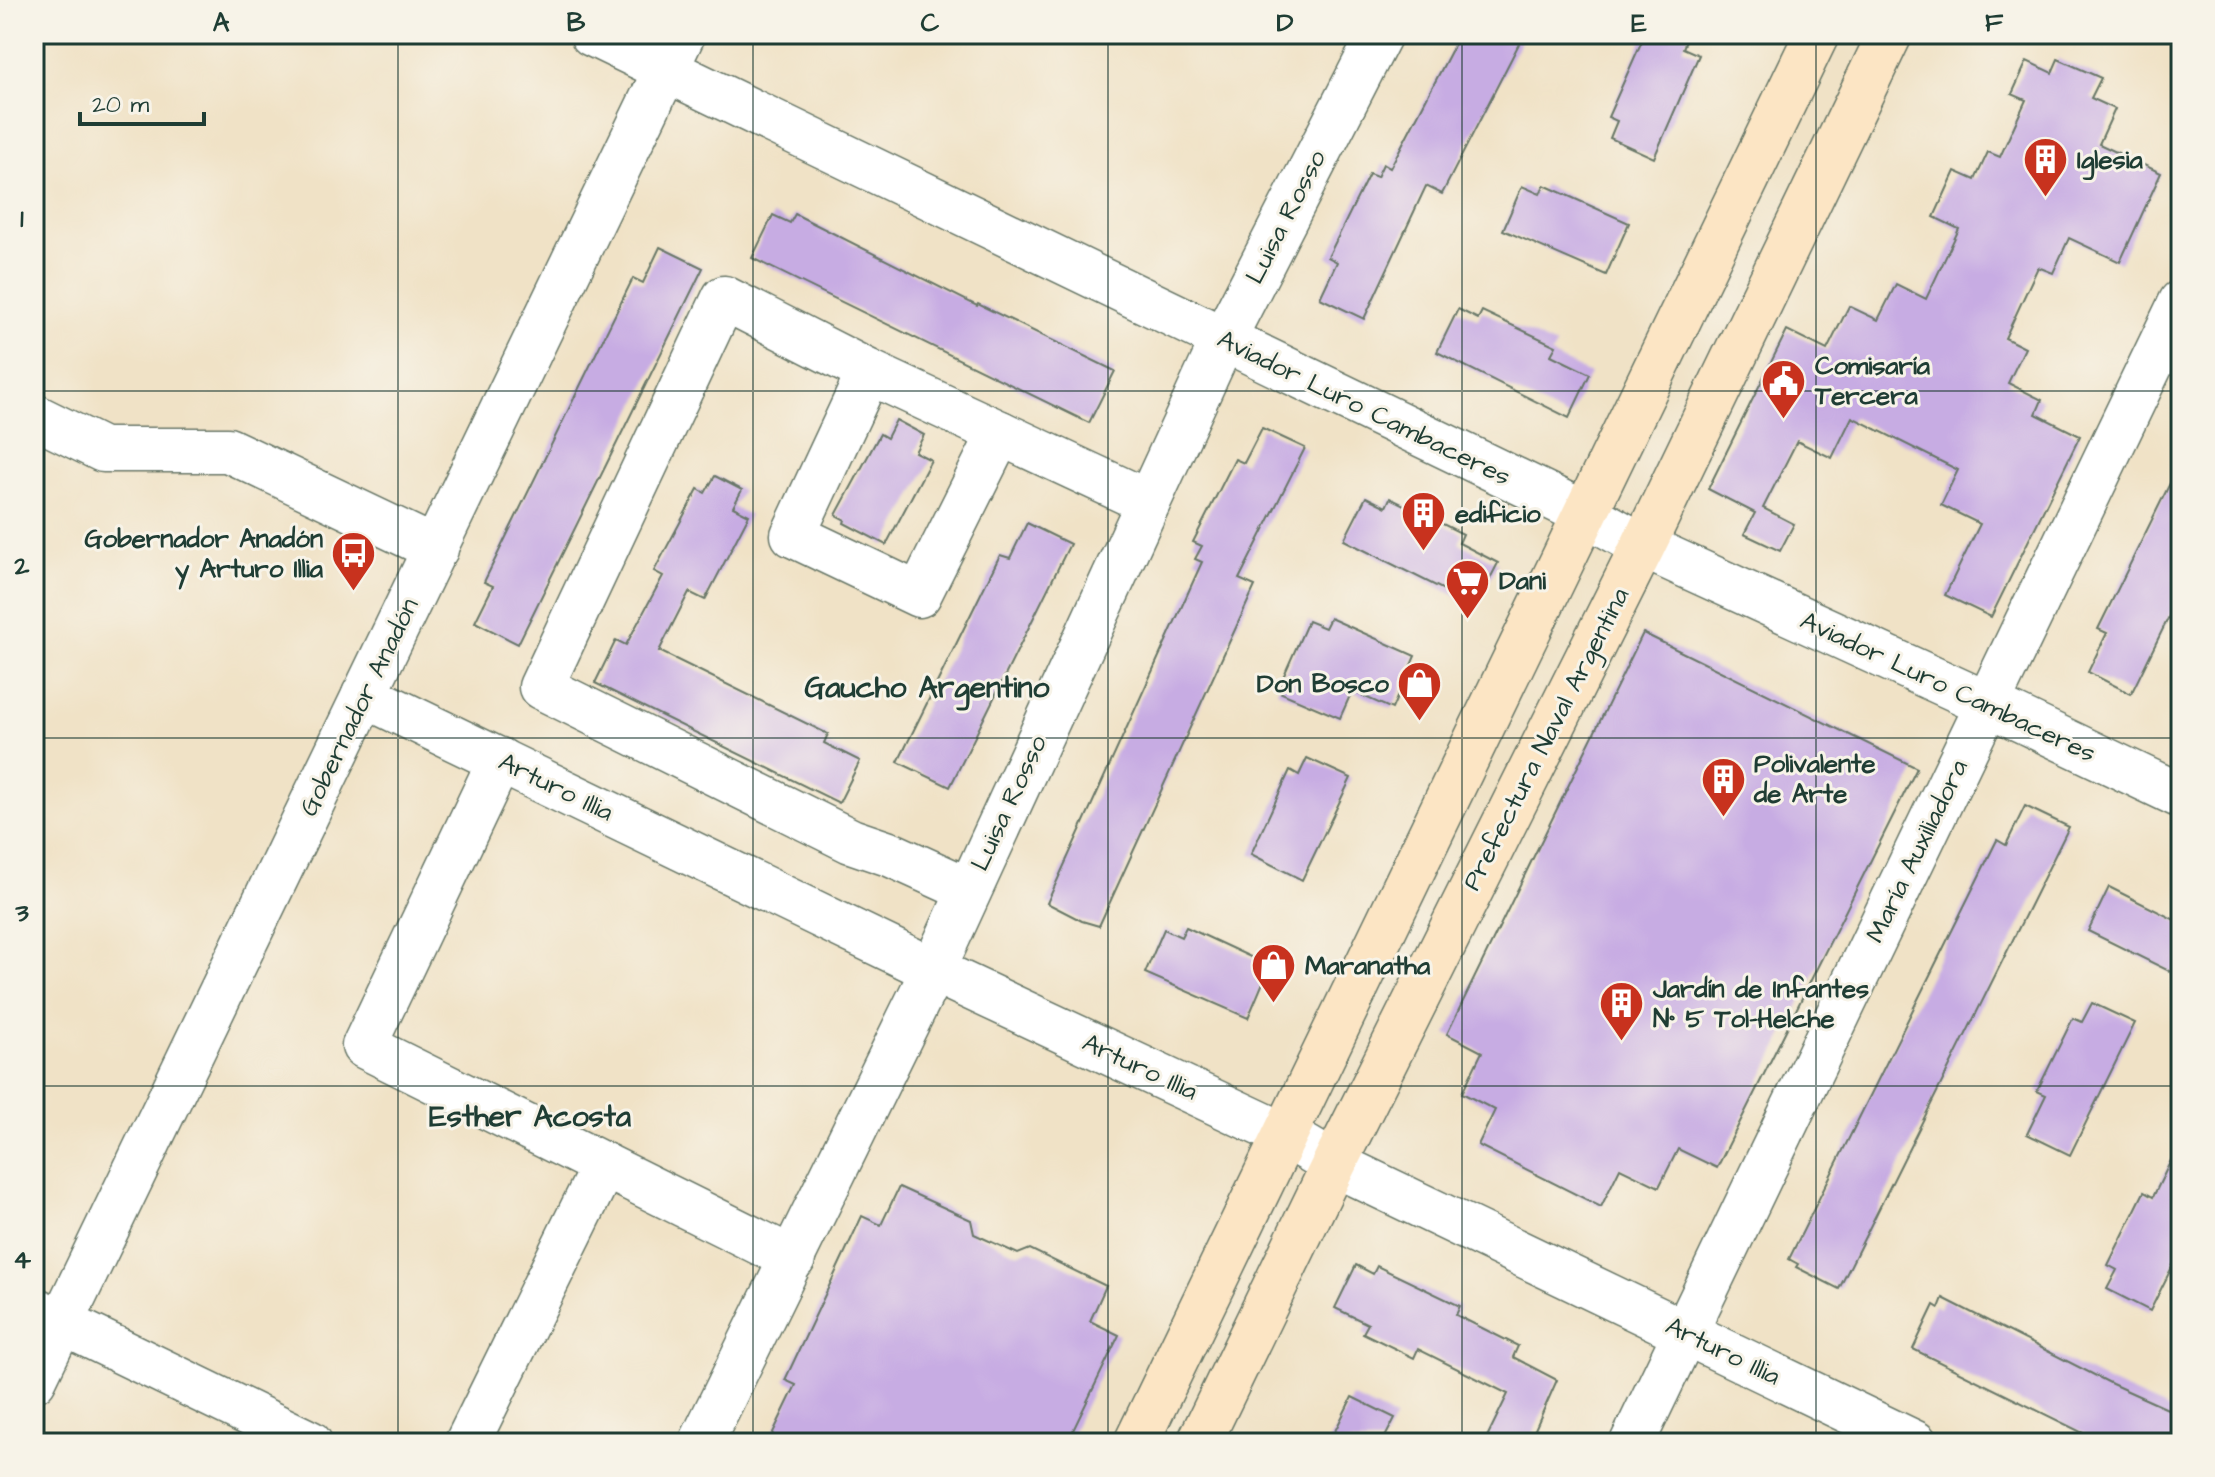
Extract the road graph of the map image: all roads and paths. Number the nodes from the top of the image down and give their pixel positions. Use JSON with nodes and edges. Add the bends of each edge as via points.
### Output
{"nodes":[{"id":1,"x":592,"y":34,"type":"edge"},
{"id":2,"x":1380,"y":34,"type":"edge"},
{"id":3,"x":1817,"y":34,"type":"edge"},
{"id":4,"x":1890,"y":34,"type":"edge"},
{"id":5,"x":675,"y":52,"type":"edge"},
{"id":6,"x":2181,"y":302,"type":"edge"},
{"id":7,"x":1223,"y":340,"type":"junction"},
{"id":8,"x":869,"y":372,"type":"junction"},
{"id":9,"x":34,"y":416,"type":"edge"},
{"id":10,"x":1000,"y":433,"type":"junction"},
{"id":11,"x":1148,"y":502,"type":"junction"},
{"id":12,"x":1586,"y":514,"type":"junction"},
{"id":13,"x":1643,"y":546,"type":"junction"},
{"id":14,"x":436,"y":549,"type":"junction"},
{"id":15,"x":364,"y":695,"type":"junction"},
{"id":16,"x":1988,"y":704,"type":"junction"},
{"id":17,"x":500,"y":760,"type":"junction"},
{"id":18,"x":2181,"y":796,"type":"edge"},
{"id":19,"x":969,"y":890,"type":"junction"},
{"id":20,"x":933,"y":970,"type":"junction"},
{"id":21,"x":1285,"y":1135,"type":"junction"},
{"id":22,"x":1334,"y":1164,"type":"junction"},
{"id":23,"x":604,"y":1165,"type":"junction"},
{"id":24,"x":793,"y":1259,"type":"junction"},
{"id":25,"x":48,"y":1315,"type":"edge"},
{"id":26,"x":1685,"y":1332,"type":"junction"},
{"id":27,"x":34,"y":1380,"type":"edge"},
{"id":28,"x":310,"y":1443,"type":"edge"},
{"id":29,"x":467,"y":1443,"type":"edge"},
{"id":30,"x":701,"y":1443,"type":"edge"},
{"id":31,"x":1136,"y":1443,"type":"edge"},
{"id":32,"x":1199,"y":1443,"type":"edge"},
{"id":33,"x":1632,"y":1443,"type":"edge"},
{"id":34,"x":1915,"y":1443,"type":"edge"}],
"edges":[{"from":1,"to":5,"type":"street","name":"Aviador Luro Cambaceres"},
{"from":2,"to":7,"type":"street","name":"Luisa Rosso"},
{"from":3,"to":12,"type":"main road"},
{"from":4,"to":13,"type":"main road","name":"Prefectura Naval Argentina"},
{"from":5,"to":7,"type":"street","name":"Aviador Luro Cambaceres"},
{"from":5,"to":14,"type":"street","name":"Gobernador Anadón"},
{"from":6,"to":16,"type":"street","name":"María Auxiliadora"},
{"from":7,"to":11,"type":"street","name":"Luisa Rosso"},
{"from":7,"to":12,"type":"street","name":"Aviador Luro Cambaceres"},
{"from":8,"to":10,"type":"street"},
{"from":8,"to":10,"type":"street","via":[[793,535],[919,595]]},
{"from":8,"to":19,"type":"street","via":[[724,298],[541,687],[851,841]]},
{"from":9,"to":14,"type":"street","via":[[103,450],[228,450]]},
{"from":10,"to":11,"type":"street"},
{"from":11,"to":19,"type":"street","name":"Luisa Rosso"},
{"from":12,"to":13,"type":"street","name":"Aviador Luro Cambaceres"},
{"from":12,"to":21,"type":"main road"},
{"from":13,"to":16,"type":"street","name":"Aviador Luro Cambaceres"},
{"from":13,"to":22,"type":"main road","name":"Prefectura Naval Argentina"},
{"from":14,"to":15,"type":"street","name":"Gobernador Anadón"},
{"from":15,"to":17,"type":"street","name":"Arturo Illia"},
{"from":15,"to":25,"type":"street","name":"Gobernador Anadón"},
{"from":16,"to":18,"type":"street","name":"Aviador Luro Cambaceres"},
{"from":16,"to":26,"type":"street","name":"María Auxiliadora"},
{"from":17,"to":20,"type":"street","name":"Arturo Illia"},
{"from":17,"to":23,"type":"street","via":[[364,1046]]},
{"from":19,"to":20,"type":"street","name":"Luisa Rosso"},
{"from":20,"to":21,"type":"street","name":"Arturo Illia"},
{"from":20,"to":24,"type":"street","name":"Luisa Rosso"},
{"from":21,"to":22,"type":"street","name":"Arturo Illia"},
{"from":21,"to":31,"type":"main road"},
{"from":22,"to":26,"type":"street","name":"Arturo Illia"},
{"from":22,"to":32,"type":"main road","name":"Prefectura Naval Argentina"},
{"from":23,"to":24,"type":"street"},
{"from":23,"to":29,"type":"street"},
{"from":24,"to":30,"type":"street","name":"Luisa Rosso"},
{"from":25,"to":27,"type":"street","name":"Gobernador Anadón"},
{"from":25,"to":28,"type":"street"},
{"from":26,"to":33,"type":"street","name":"María Auxiliadora"},
{"from":26,"to":34,"type":"street","name":"Arturo Illia"}]}
